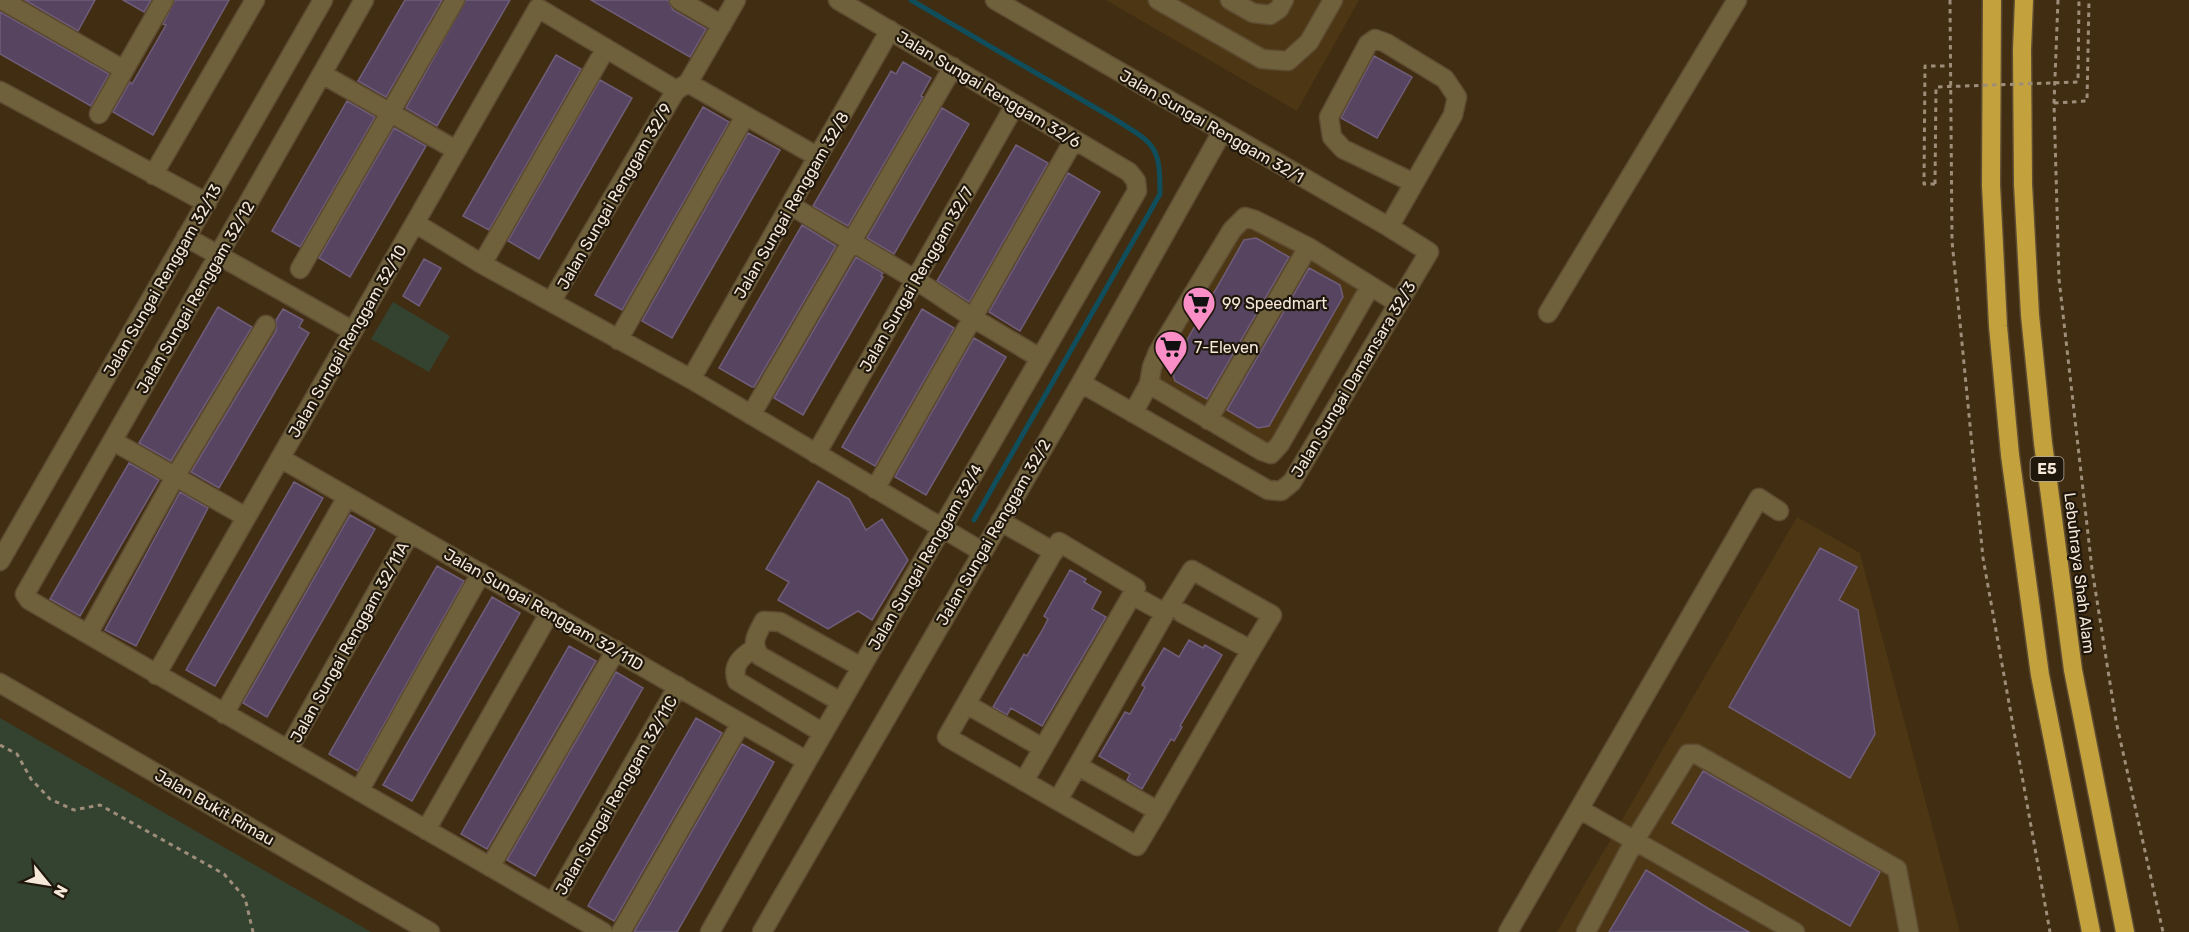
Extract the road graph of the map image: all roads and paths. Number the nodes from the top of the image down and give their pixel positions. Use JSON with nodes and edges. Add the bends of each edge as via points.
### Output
{"nodes":[{"id":1,"x":2,"y":0,"type":"edge"},
{"id":2,"x":164,"y":0,"type":"edge"},
{"id":3,"x":255,"y":0,"type":"edge"},
{"id":4,"x":323,"y":0,"type":"edge"},
{"id":5,"x":364,"y":0,"type":"edge"},
{"id":6,"x":455,"y":0,"type":"edge"},
{"id":7,"x":679,"y":0,"type":"edge"},
{"id":8,"x":736,"y":0,"type":"edge"},
{"id":9,"x":838,"y":0,"type":"edge"},
{"id":10,"x":995,"y":0,"type":"edge"},
{"id":11,"x":1158,"y":0,"type":"edge"},
{"id":12,"x":1230,"y":0,"type":"edge"},
{"id":13,"x":1284,"y":0,"type":"edge"},
{"id":14,"x":1333,"y":0,"type":"edge"},
{"id":15,"x":1737,"y":0,"type":"edge"},
{"id":16,"x":1950,"y":0,"type":"edge"},
{"id":17,"x":1992,"y":0,"type":"edge"},
{"id":18,"x":2024,"y":0,"type":"edge"},
{"id":19,"x":2058,"y":0,"type":"edge"},
{"id":20,"x":2079,"y":0,"type":"edge"},
{"id":21,"x":2089,"y":0,"type":"edge"},
{"id":22,"x":537,"y":4,"type":"edge"},
{"id":23,"x":722,"y":25,"type":"junction"},
{"id":24,"x":890,"y":30,"type":"junction"},
{"id":25,"x":606,"y":48,"type":"junction"},
{"id":26,"x":1950,"y":66,"type":"junction"},
{"id":27,"x":953,"y":67,"type":"junction"},
{"id":28,"x":124,"y":70,"type":"junction"},
{"id":29,"x":322,"y":74,"type":"junction"},
{"id":30,"x":682,"y":86,"type":"junction"},
{"id":31,"x":0,"y":91,"type":"edge"},
{"id":32,"x":2054,"y":103,"type":"junction"},
{"id":33,"x":1015,"y":105,"type":"junction"},
{"id":34,"x":390,"y":113,"type":"junction"},
{"id":35,"x":99,"y":114,"type":"dead end"},
{"id":36,"x":745,"y":117,"type":"junction"},
{"id":37,"x":1222,"y":132,"type":"junction"},
{"id":38,"x":1074,"y":140,"type":"junction"},
{"id":39,"x":456,"y":150,"type":"junction"},
{"id":40,"x":818,"y":157,"type":"junction"},
{"id":41,"x":153,"y":175,"type":"junction"},
{"id":42,"x":1136,"y":181,"type":"joint"},
{"id":43,"x":1414,"y":183,"type":"junction"},
{"id":44,"x":200,"y":199,"type":"junction"},
{"id":45,"x":790,"y":205,"type":"junction"},
{"id":46,"x":415,"y":223,"type":"junction"},
{"id":47,"x":1389,"y":226,"type":"junction"},
{"id":48,"x":186,"y":237,"type":"junction"},
{"id":49,"x":850,"y":242,"type":"junction"},
{"id":50,"x":1308,"y":247,"type":"junction"},
{"id":51,"x":1429,"y":252,"type":"joint"},
{"id":52,"x":219,"y":255,"type":"junction"},
{"id":53,"x":482,"y":264,"type":"junction"},
{"id":54,"x":300,"y":269,"type":"dead end"},
{"id":55,"x":916,"y":280,"type":"junction"},
{"id":56,"x":1370,"y":287,"type":"junction"},
{"id":57,"x":551,"y":302,"type":"junction"},
{"id":58,"x":1398,"y":303,"type":"junction"},
{"id":59,"x":1548,"y":313,"type":"dead end"},
{"id":60,"x":973,"y":318,"type":"junction"},
{"id":61,"x":266,"y":325,"type":"dead end"},
{"id":62,"x":353,"y":331,"type":"junction"},
{"id":63,"x":618,"y":340,"type":"junction"},
{"id":64,"x":1040,"y":358,"type":"junction"},
{"id":65,"x":691,"y":379,"type":"junction"},
{"id":66,"x":1081,"y":383,"type":"junction"},
{"id":67,"x":1149,"y":384,"type":"junction"},
{"id":68,"x":1133,"y":413,"type":"junction"},
{"id":69,"x":751,"y":415,"type":"junction"},
{"id":70,"x":1208,"y":420,"type":"junction"},
{"id":71,"x":112,"y":441,"type":"junction"},
{"id":72,"x":816,"y":454,"type":"junction"},
{"id":73,"x":280,"y":458,"type":"junction"},
{"id":74,"x":175,"y":477,"type":"junction"},
{"id":75,"x":875,"y":489,"type":"junction"},
{"id":76,"x":347,"y":497,"type":"junction"},
{"id":77,"x":1779,"y":511,"type":"dead end"},
{"id":78,"x":246,"y":517,"type":"junction"},
{"id":79,"x":1000,"y":520,"type":"junction"},
{"id":80,"x":942,"y":529,"type":"junction"},
{"id":81,"x":410,"y":533,"type":"junction"},
{"id":82,"x":981,"y":551,"type":"junction"},
{"id":83,"x":1054,"y":552,"type":"junction"},
{"id":84,"x":0,"y":561,"type":"edge"},
{"id":85,"x":481,"y":573,"type":"junction"},
{"id":86,"x":1136,"y":588,"type":"dead end"},
{"id":87,"x":550,"y":612,"type":"junction"},
{"id":88,"x":1174,"y":613,"type":"junction"},
{"id":89,"x":88,"y":634,"type":"junction"},
{"id":90,"x":754,"y":649,"type":"junction"},
{"id":91,"x":616,"y":650,"type":"junction"},
{"id":92,"x":1251,"y":650,"type":"junction"},
{"id":93,"x":861,"y":667,"type":"junction"},
{"id":94,"x":156,"y":675,"type":"junction"},
{"id":95,"x":0,"y":683,"type":"edge"},
{"id":96,"x":678,"y":686,"type":"junction"},
{"id":97,"x":842,"y":702,"type":"junction"},
{"id":98,"x":966,"y":704,"type":"junction"},
{"id":99,"x":224,"y":714,"type":"junction"},
{"id":100,"x":741,"y":723,"type":"junction"},
{"id":101,"x":823,"y":733,"type":"junction"},
{"id":102,"x":0,"y":745,"type":"edge"},
{"id":103,"x":1043,"y":748,"type":"junction"},
{"id":104,"x":288,"y":750,"type":"junction"},
{"id":105,"x":807,"y":761,"type":"junction"},
{"id":106,"x":1078,"y":766,"type":"junction"},
{"id":107,"x":1024,"y":781,"type":"junction"},
{"id":108,"x":359,"y":791,"type":"junction"},
{"id":109,"x":1058,"y":800,"type":"junction"},
{"id":110,"x":1580,"y":809,"type":"junction"},
{"id":111,"x":1158,"y":811,"type":"junction"},
{"id":112,"x":426,"y":830,"type":"junction"},
{"id":113,"x":1635,"y":840,"type":"junction"},
{"id":114,"x":490,"y":867,"type":"junction"},
{"id":115,"x":553,"y":903,"type":"junction"},
{"id":116,"x":253,"y":932,"type":"edge"},
{"id":117,"x":430,"y":932,"type":"edge"},
{"id":118,"x":603,"y":932,"type":"edge"},
{"id":119,"x":621,"y":932,"type":"edge"},
{"id":120,"x":710,"y":932,"type":"edge"},
{"id":121,"x":762,"y":932,"type":"edge"},
{"id":122,"x":1508,"y":932,"type":"edge"},
{"id":123,"x":1586,"y":932,"type":"edge"},
{"id":124,"x":1795,"y":932,"type":"edge"},
{"id":125,"x":1909,"y":932,"type":"edge"},
{"id":126,"x":2050,"y":932,"type":"edge"},
{"id":127,"x":2091,"y":932,"type":"edge"},
{"id":128,"x":2125,"y":932,"type":"edge"},
{"id":129,"x":2163,"y":932,"type":"edge"}],
"edges":[{"from":1,"to":28,"type":"street"},
{"from":2,"to":28,"type":"street"},
{"from":3,"to":41,"type":"street"},
{"from":4,"to":44,"type":"street","name":"Jalan Sungai Renggam 32/13"},
{"from":5,"to":29,"type":"street","name":"Jalan Sungai Renggam 32/12"},
{"from":6,"to":34,"type":"street"},
{"from":7,"to":23,"type":"street"},
{"from":8,"to":23,"type":"street","name":"Jalan Sungai Renggam 32/9"},
{"from":9,"to":24,"type":"street","name":"Jalan Sungai Renggam 32/6"},
{"from":10,"to":37,"type":"street","name":"Jalan Sungai Renggam 32/1"},
{"from":11,"to":14,"type":"street","via":[[1262,59],[1288,61],[1309,42]]},
{"from":12,"to":13,"type":"street","via":[[1253,13],[1270,15]]},
{"from":15,"to":59,"type":"street"},
{"from":16,"to":26,"type":"path"},
{"from":17,"to":127,"type":"highway","number":"E5","via":[[1991,185],[2010,455],[2040,675]]},
{"from":18,"to":128,"type":"highway","name":"Lebuhraya Shah Alam","number":"E5","via":[[2023,184],[2030,315],[2043,443],[2073,670]]},
{"from":19,"to":32,"type":"path"},
{"from":20,"to":26,"type":"path","bridge":true,"via":[[2078,82],[1936,87],[1935,184],[1924,184],[1925,66]]},
{"from":21,"to":32,"type":"path","via":[[2087,101]]},
{"from":22,"to":25,"type":"street"},
{"from":22,"to":39,"type":"street","name":"Jalan Sungai Renggam 32/10"},
{"from":23,"to":30,"type":"street","name":"Jalan Sungai Renggam 32/9"},
{"from":24,"to":27,"type":"street","name":"Jalan Sungai Renggam 32/6"},
{"from":24,"to":40,"type":"street","name":"Jalan Sungai Renggam 32/8"},
{"from":25,"to":30,"type":"street"},
{"from":25,"to":53,"type":"street"},
{"from":26,"to":126,"type":"path","via":[[1952,241],[1983,558]]},
{"from":27,"to":33,"type":"street","name":"Jalan Sungai Renggam 32/6"},
{"from":27,"to":49,"type":"street"},
{"from":28,"to":35,"type":"street"},
{"from":29,"to":34,"type":"street"},
{"from":29,"to":52,"type":"street","name":"Jalan Sungai Renggam 32/12"},
{"from":30,"to":36,"type":"street"},
{"from":30,"to":57,"type":"street","name":"Jalan Sungai Renggam 32/9"},
{"from":31,"to":41,"type":"street"},
{"from":32,"to":129,"type":"path","via":[[2059,279],[2091,569],[2116,721]]},
{"from":33,"to":38,"type":"street","name":"Jalan Sungai Renggam 32/6"},
{"from":33,"to":55,"type":"street","name":"Jalan Sungai Renggam 32/7"},
{"from":34,"to":39,"type":"street"},
{"from":34,"to":54,"type":"street"},
{"from":36,"to":40,"type":"street"},
{"from":36,"to":63,"type":"street"},
{"from":37,"to":47,"type":"street","name":"Jalan Sungai Renggam 32/1"},
{"from":37,"to":66,"type":"street","name":"Jalan Sungai Renggam 32/2"},
{"from":38,"to":42,"type":"street","name":"Jalan Sungai Renggam 32/6","via":[[1129,172]]},
{"from":38,"to":60,"type":"street"},
{"from":39,"to":46,"type":"street","name":"Jalan Sungai Renggam 32/10"},
{"from":40,"to":45,"type":"street","name":"Jalan Sungai Renggam 32/8"},
{"from":41,"to":44,"type":"street"},
{"from":42,"to":64,"type":"street","name":"Jalan Sungai Renggam 32/4","via":[[1137,191]]},
{"from":43,"to":43,"type":"street","via":[[1343,149],[1332,137],[1329,117],[1368,44],[1375,39],[1445,79],[1457,97],[1453,115]]},
{"from":43,"to":47,"type":"street"},
{"from":44,"to":48,"type":"street","name":"Jalan Sungai Renggam 32/13"},
{"from":45,"to":49,"type":"street"},
{"from":45,"to":65,"type":"street","name":"Jalan Sungai Renggam 32/8"},
{"from":46,"to":53,"type":"street"},
{"from":46,"to":62,"type":"street","name":"Jalan Sungai Renggam 32/10"},
{"from":47,"to":51,"type":"street","name":"Jalan Sungai Renggam 32/1"},
{"from":48,"to":52,"type":"street"},
{"from":48,"to":84,"type":"street","name":"Jalan Sungai Renggam 32/13"},
{"from":49,"to":55,"type":"street"},
{"from":49,"to":69,"type":"street"},
{"from":50,"to":56,"type":"street"},
{"from":50,"to":67,"type":"street","via":[[1245,217],[1232,230],[1158,352]]},
{"from":50,"to":70,"type":"street"},
{"from":51,"to":58,"type":"street","name":"Jalan Sungai Damansara 32/3"},
{"from":52,"to":62,"type":"street"},
{"from":52,"to":71,"type":"street","name":"Jalan Sungai Renggam 32/12"},
{"from":53,"to":57,"type":"street"},
{"from":55,"to":60,"type":"street"},
{"from":55,"to":72,"type":"street","name":"Jalan Sungai Renggam 32/7"},
{"from":56,"to":58,"type":"street"},
{"from":56,"to":70,"type":"street","via":[[1271,454]]},
{"from":57,"to":63,"type":"street"},
{"from":58,"to":68,"type":"street","name":"Jalan Sungai Damansara 32/3","via":[[1292,482],[1281,491],[1268,490]]},
{"from":60,"to":64,"type":"street"},
{"from":60,"to":75,"type":"street"},
{"from":61,"to":74,"type":"street"},
{"from":62,"to":73,"type":"street","name":"Jalan Sungai Renggam 32/10"},
{"from":63,"to":65,"type":"street"},
{"from":64,"to":80,"type":"street","name":"Jalan Sungai Renggam 32/4"},
{"from":65,"to":69,"type":"street"},
{"from":66,"to":68,"type":"street","name":"Jalan Sungai Damansara 32/3"},
{"from":66,"to":79,"type":"street","name":"Jalan Sungai Renggam 32/2"},
{"from":67,"to":68,"type":"street"},
{"from":67,"to":70,"type":"street"},
{"from":69,"to":72,"type":"street"},
{"from":71,"to":74,"type":"street"},
{"from":71,"to":89,"type":"street","name":"Jalan Sungai Renggam 32/12","via":[[25,594]]},
{"from":72,"to":75,"type":"street"},
{"from":73,"to":76,"type":"street","name":"Jalan Sungai Renggam 32/11D"},
{"from":73,"to":78,"type":"street","name":"Jalan Sungai Renggam 32/10"},
{"from":74,"to":78,"type":"street"},
{"from":74,"to":89,"type":"street"},
{"from":75,"to":80,"type":"street"},
{"from":76,"to":81,"type":"street","name":"Jalan Sungai Renggam 32/11D"},
{"from":76,"to":99,"type":"street"},
{"from":77,"to":110,"type":"street","via":[[1759,498]]},
{"from":78,"to":94,"type":"street","name":"Jalan Sungai Renggam 32/10"},
{"from":79,"to":82,"type":"street","name":"Jalan Sungai Renggam 32/2"},
{"from":79,"to":83,"type":"street"},
{"from":80,"to":82,"type":"street"},
{"from":80,"to":93,"type":"street","name":"Jalan Sungai Renggam 32/4"},
{"from":81,"to":85,"type":"street","name":"Jalan Sungai Renggam 32/11D"},
{"from":81,"to":104,"type":"street","name":"Jalan Sungai Renggam 32/11A"},
{"from":82,"to":121,"type":"street","name":"Jalan Sungai Renggam 32/2"},
{"from":83,"to":86,"type":"street","via":[[1059,542]]},
{"from":83,"to":98,"type":"street","via":[[1002,658]]},
{"from":85,"to":87,"type":"street","name":"Jalan Sungai Renggam 32/11D"},
{"from":85,"to":108,"type":"street"},
{"from":87,"to":91,"type":"street","name":"Jalan Sungai Renggam 32/11D"},
{"from":87,"to":112,"type":"street"},
{"from":88,"to":92,"type":"street"},
{"from":88,"to":92,"type":"street","via":[[1192,570],[1272,615]]},
{"from":88,"to":103,"type":"street","via":[[1132,595]]},
{"from":88,"to":106,"type":"street"},
{"from":89,"to":94,"type":"street"},
{"from":90,"to":93,"type":"street","via":[[755,637],[764,621],[780,622]]},
{"from":90,"to":97,"type":"street"},
{"from":90,"to":101,"type":"street","via":[[738,662],[734,673],[737,681]]},
{"from":91,"to":96,"type":"street","name":"Jalan Sungai Renggam 32/11D"},
{"from":91,"to":114,"type":"street"},
{"from":92,"to":111,"type":"street"},
{"from":93,"to":97,"type":"street","name":"Jalan Sungai Renggam 32/4"},
{"from":94,"to":99,"type":"street"},
{"from":95,"to":117,"type":"street","name":"Jalan Bukit Rimau"},
{"from":96,"to":100,"type":"street","name":"Jalan Sungai Renggam 32/11D"},
{"from":96,"to":115,"type":"street","name":"Jalan Sungai Renggam 32/11C"},
{"from":97,"to":101,"type":"street","name":"Jalan Sungai Renggam 32/4"},
{"from":98,"to":103,"type":"street"},
{"from":98,"to":107,"type":"street","via":[[947,737]]},
{"from":99,"to":104,"type":"street"},
{"from":100,"to":105,"type":"street","name":"Jalan Sungai Renggam 32/11D"},
{"from":100,"to":119,"type":"street"},
{"from":101,"to":105,"type":"street","name":"Jalan Sungai Renggam 32/4"},
{"from":102,"to":116,"type":"path","via":[[17,754],[50,799],[74,810],[100,805],[224,874],[245,898]]},
{"from":103,"to":107,"type":"street"},
{"from":104,"to":108,"type":"street"},
{"from":105,"to":120,"type":"street","name":"Jalan Sungai Renggam 32/4"},
{"from":106,"to":109,"type":"street"},
{"from":106,"to":111,"type":"street"},
{"from":107,"to":109,"type":"street"},
{"from":108,"to":112,"type":"street"},
{"from":109,"to":111,"type":"street","via":[[1137,846]]},
{"from":110,"to":113,"type":"street"},
{"from":110,"to":122,"type":"street"},
{"from":112,"to":114,"type":"street"},
{"from":113,"to":123,"type":"street"},
{"from":113,"to":124,"type":"street"},
{"from":113,"to":125,"type":"street","via":[[1688,754],[1696,754],[1897,869]]},
{"from":114,"to":115,"type":"street"},
{"from":115,"to":118,"type":"street"}]}
